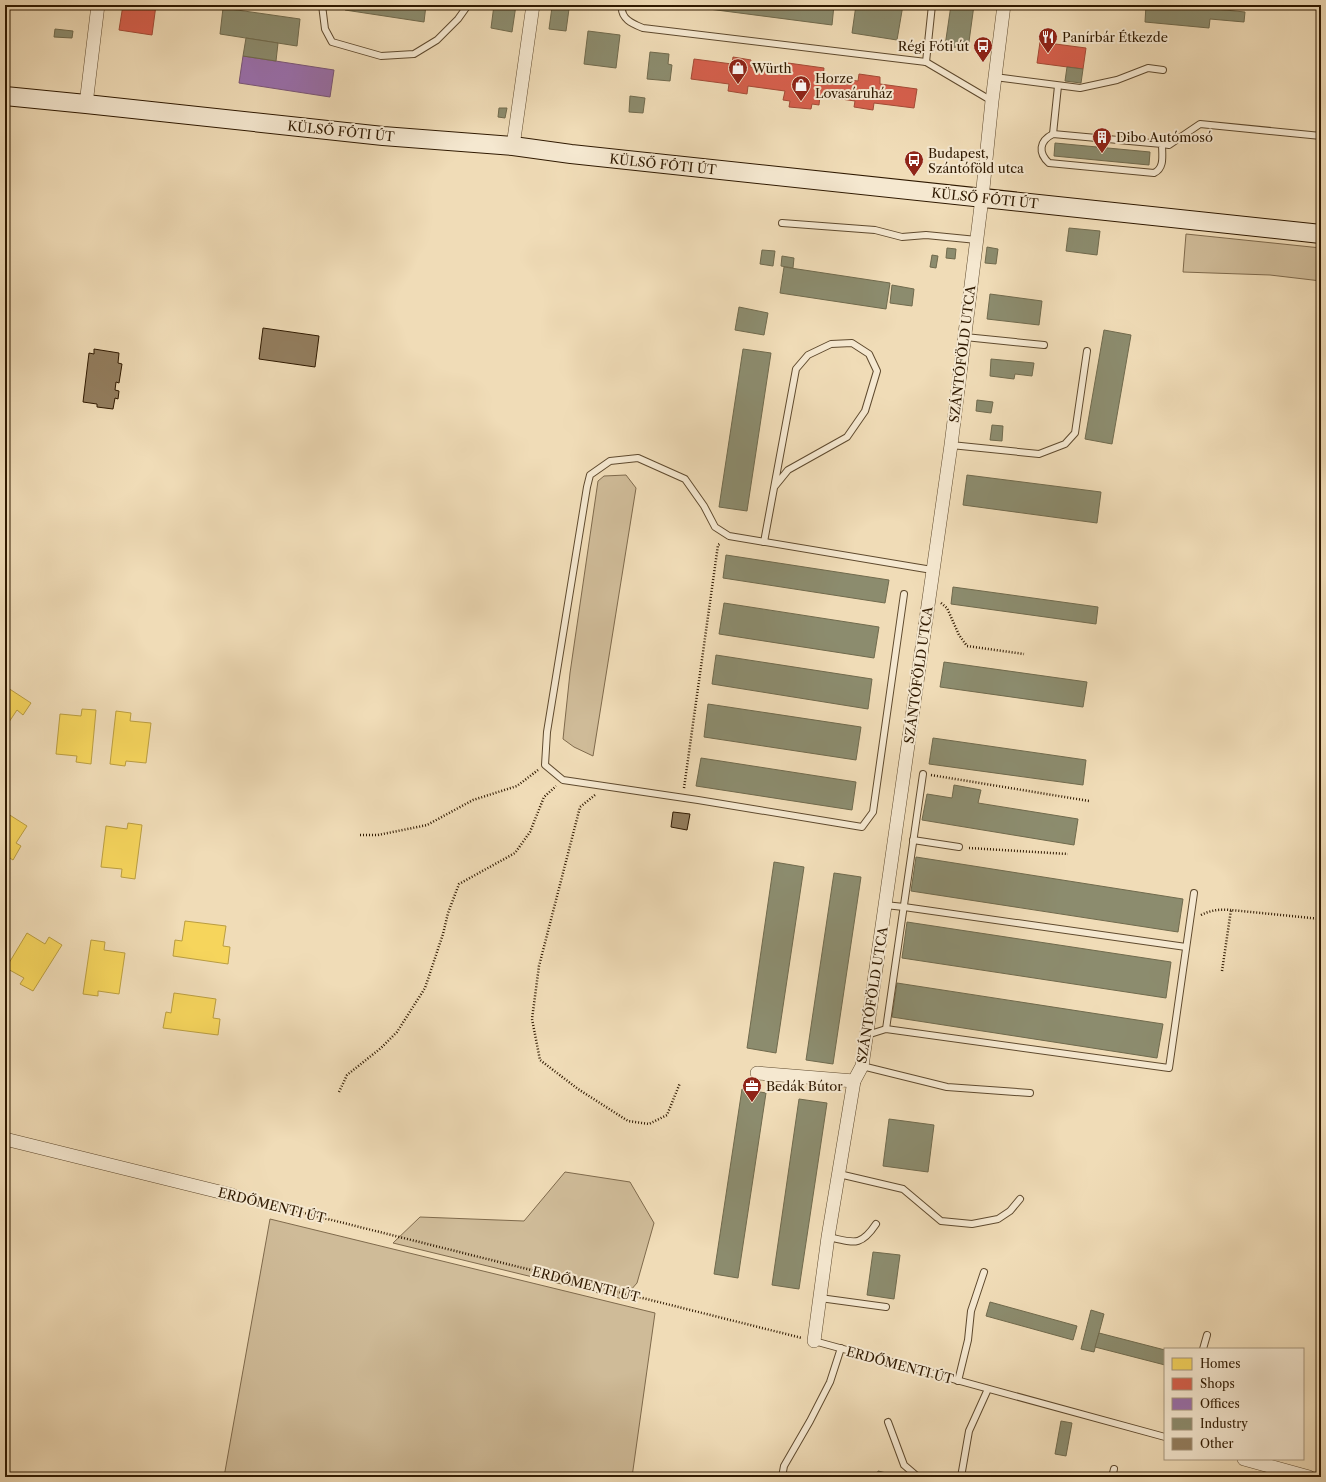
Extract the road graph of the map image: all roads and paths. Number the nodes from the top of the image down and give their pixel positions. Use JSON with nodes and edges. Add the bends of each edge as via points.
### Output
{"nodes":[{"id":1,"x":98,"y":5,"type":"edge"},
{"id":2,"x":322,"y":5,"type":"edge"},
{"id":3,"x":468,"y":5,"type":"edge"},
{"id":4,"x":533,"y":5,"type":"edge"},
{"id":5,"x":622,"y":5,"type":"edge"},
{"id":6,"x":932,"y":5,"type":"edge"},
{"id":7,"x":1004,"y":5,"type":"edge"},
{"id":8,"x":926,"y":62,"type":"junction"},
{"id":9,"x":1163,"y":70,"type":"dead end"},
{"id":10,"x":995,"y":78,"type":"junction"},
{"id":11,"x":1058,"y":86,"type":"junction"},
{"id":12,"x":5,"y":96,"type":"edge"},
{"id":13,"x":992,"y":101,"type":"junction"},
{"id":14,"x":86,"y":104,"type":"junction"},
{"id":15,"x":1053,"y":134,"type":"junction"},
{"id":16,"x":1321,"y":136,"type":"edge"},
{"id":17,"x":1162,"y":144,"type":"junction"},
{"id":18,"x":513,"y":146,"type":"junction"},
{"id":19,"x":982,"y":198,"type":"junction"},
{"id":20,"x":782,"y":223,"type":"dead end"},
{"id":21,"x":1321,"y":234,"type":"edge"},
{"id":22,"x":977,"y":240,"type":"junction"},
{"id":23,"x":965,"y":337,"type":"junction"},
{"id":24,"x":1044,"y":345,"type":"dead end"},
{"id":25,"x":1087,"y":351,"type":"dead end"},
{"id":26,"x":951,"y":445,"type":"junction"},
{"id":27,"x":775,"y":486,"type":"junction"},
{"id":28,"x":729,"y":536,"type":"junction"},
{"id":29,"x":764,"y":542,"type":"junction"},
{"id":30,"x":932,"y":570,"type":"junction"},
{"id":31,"x":929,"y":592,"type":"junction"},
{"id":32,"x":904,"y":594,"type":"dead end"},
{"id":33,"x":1024,"y":654,"type":"dead end"},
{"id":34,"x":545,"y":765,"type":"junction"},
{"id":35,"x":923,"y":774,"type":"joint"},
{"id":36,"x":563,"y":780,"type":"junction"},
{"id":37,"x":605,"y":787,"type":"junction"},
{"id":38,"x":683,"y":798,"type":"junction"},
{"id":39,"x":1089,"y":801,"type":"dead end"},
{"id":40,"x":360,"y":835,"type":"dead end"},
{"id":41,"x":913,"y":840,"type":"junction"},
{"id":42,"x":958,"y":847,"type":"joint"},
{"id":43,"x":1068,"y":854,"type":"dead end"},
{"id":44,"x":1194,"y":892,"type":"dead end"},
{"id":45,"x":885,"y":905,"type":"junction"},
{"id":46,"x":904,"y":907,"type":"junction"},
{"id":47,"x":1231,"y":910,"type":"junction"},
{"id":48,"x":1321,"y":919,"type":"edge"},
{"id":49,"x":1190,"y":921,"type":"junction"},
{"id":50,"x":1186,"y":947,"type":"junction"},
{"id":51,"x":1222,"y":971,"type":"dead end"},
{"id":52,"x":886,"y":1029,"type":"junction"},
{"id":53,"x":867,"y":1035,"type":"junction"},
{"id":54,"x":862,"y":1066,"type":"junction"},
{"id":55,"x":757,"y":1073,"type":"dead end"},
{"id":56,"x":854,"y":1081,"type":"junction"},
{"id":57,"x":680,"y":1083,"type":"dead end"},
{"id":58,"x":339,"y":1092,"type":"dead end"},
{"id":59,"x":1030,"y":1093,"type":"dead end"},
{"id":60,"x":5,"y":1139,"type":"edge"},
{"id":61,"x":839,"y":1174,"type":"junction"},
{"id":62,"x":232,"y":1195,"type":"joint"},
{"id":63,"x":1020,"y":1199,"type":"dead end"},
{"id":64,"x":876,"y":1224,"type":"dead end"},
{"id":65,"x":828,"y":1237,"type":"junction"},
{"id":66,"x":984,"y":1272,"type":"dead end"},
{"id":67,"x":820,"y":1298,"type":"junction"},
{"id":68,"x":886,"y":1307,"type":"dead end"},
{"id":69,"x":1207,"y":1335,"type":"dead end"},
{"id":70,"x":814,"y":1341,"type":"junction"},
{"id":71,"x":841,"y":1348,"type":"junction"},
{"id":72,"x":1203,"y":1348,"type":"edge"},
{"id":73,"x":958,"y":1381,"type":"junction"},
{"id":74,"x":988,"y":1389,"type":"junction"},
{"id":75,"x":888,"y":1422,"type":"dead end"},
{"id":76,"x":1164,"y":1437,"type":"edge"},
{"id":77,"x":1248,"y":1460,"type":"edge"},
{"id":78,"x":1114,"y":1469,"type":"dead end"},
{"id":79,"x":782,"y":1477,"type":"edge"},
{"id":80,"x":918,"y":1477,"type":"edge"},
{"id":81,"x":961,"y":1477,"type":"edge"},
{"id":82,"x":1112,"y":1477,"type":"edge"},
{"id":83,"x":1309,"y":1477,"type":"edge"}],
"edges":[{"from":1,"to":14,"type":"street"},
{"from":2,"to":3,"type":"lane","via":[[325,29],[332,42],[381,56],[414,54],[437,40]]},
{"from":4,"to":18,"type":"street"},
{"from":5,"to":8,"type":"lane","via":[[621,10],[629,23],[643,28]]},
{"from":6,"to":8,"type":"lane"},
{"from":7,"to":10,"type":"street","name":"SZÁNTÓFÖLD UTCA"},
{"from":8,"to":13,"type":"lane"},
{"from":9,"to":11,"type":"lane","via":[[1148,68],[1118,80],[1080,88]]},
{"from":10,"to":11,"type":"lane"},
{"from":10,"to":13,"type":"street","name":"SZÁNTÓFÖLD UTCA"},
{"from":11,"to":15,"type":"lane"},
{"from":12,"to":14,"type":"main road","name":"KÜLSŐ FÓTI ÚT"},
{"from":13,"to":19,"type":"street","name":"SZÁNTÓFÖLD UTCA"},
{"from":14,"to":18,"type":"main road","name":"KÜLSŐ FÓTI ÚT","via":[[382,136]]},
{"from":15,"to":17,"type":"lane"},
{"from":15,"to":17,"type":"lane","via":[[1042,143],[1041,150],[1043,158],[1049,163],[1154,173],[1159,171],[1162,165]]},
{"from":16,"to":17,"type":"lane","via":[[1200,124],[1169,145]]},
{"from":18,"to":19,"type":"main road","name":"KÜLSŐ FÓTI ÚT"},
{"from":19,"to":21,"type":"main road","name":"KÜLSŐ FÓTI ÚT"},
{"from":19,"to":22,"type":"street","name":"SZÁNTÓFÖLD UTCA"},
{"from":20,"to":22,"type":"lane","via":[[875,230],[902,237],[926,235]]},
{"from":22,"to":23,"type":"street","name":"SZÁNTÓFÖLD UTCA"},
{"from":23,"to":24,"type":"lane"},
{"from":23,"to":26,"type":"street","name":"SZÁNTÓFÖLD UTCA"},
{"from":25,"to":26,"type":"lane","via":[[1075,433],[1065,444],[1038,454]]},
{"from":26,"to":30,"type":"street","name":"SZÁNTÓFÖLD UTCA"},
{"from":27,"to":27,"type":"lane","via":[[796,369],[808,355],[831,344],[852,343],[869,354],[877,371],[865,411],[847,437],[788,470]]},
{"from":27,"to":29,"type":"lane"},
{"from":28,"to":29,"type":"lane"},
{"from":28,"to":34,"type":"lane","via":[[715,527],[685,479],[638,458],[610,461],[590,475],[547,732]]},
{"from":28,"to":38,"type":"path","via":[[718,545]]},
{"from":29,"to":30,"type":"lane"},
{"from":30,"to":31,"type":"street","name":"SZÁNTÓFÖLD UTCA"},
{"from":31,"to":33,"type":"path","via":[[947,608],[967,646]]},
{"from":31,"to":45,"type":"street","name":"SZÁNTÓFÖLD UTCA"},
{"from":32,"to":38,"type":"lane","via":[[873,812],[862,827]]},
{"from":34,"to":36,"type":"lane"},
{"from":34,"to":40,"type":"path","via":[[517,786],[473,800],[427,825],[378,835]]},
{"from":35,"to":39,"type":"path"},
{"from":35,"to":41,"type":"lane"},
{"from":36,"to":37,"type":"lane"},
{"from":36,"to":58,"type":"path","via":[[544,797],[530,832],[515,853],[459,884],[425,988],[397,1032],[347,1075]]},
{"from":37,"to":38,"type":"lane"},
{"from":37,"to":57,"type":"path","via":[[580,807],[539,966],[532,1019],[540,1060],[578,1089],[628,1121],[649,1124],[667,1115]]},
{"from":41,"to":42,"type":"lane"},
{"from":41,"to":46,"type":"lane"},
{"from":42,"to":43,"type":"path"},
{"from":44,"to":49,"type":"lane"},
{"from":45,"to":46,"type":"lane"},
{"from":45,"to":53,"type":"street","name":"SZÁNTÓFÖLD UTCA"},
{"from":46,"to":50,"type":"lane"},
{"from":46,"to":52,"type":"lane"},
{"from":47,"to":48,"type":"path"},
{"from":47,"to":49,"type":"path","via":[[1208,911]]},
{"from":47,"to":51,"type":"path"},
{"from":49,"to":50,"type":"lane"},
{"from":50,"to":52,"type":"lane","via":[[1169,1068]]},
{"from":52,"to":53,"type":"lane"},
{"from":53,"to":54,"type":"street","name":"SZÁNTÓFÖLD UTCA"},
{"from":54,"to":56,"type":"street","name":"SZÁNTÓFÖLD UTCA"},
{"from":54,"to":59,"type":"lane","via":[[947,1087]]},
{"from":55,"to":56,"type":"street"},
{"from":56,"to":61,"type":"street","name":"SZÁNTÓFÖLD UTCA"},
{"from":60,"to":62,"type":"street","name":"ERDŐMENTI ÚT"},
{"from":61,"to":63,"type":"lane","via":[[904,1189],[941,1221],[972,1224],[998,1219],[1010,1211]]},
{"from":61,"to":65,"type":"street","name":"SZÁNTÓFÖLD UTCA"},
{"from":62,"to":70,"type":"path","name":"ERDŐMENTI ÚT"},
{"from":64,"to":65,"type":"lane","via":[[867,1237],[855,1242]]},
{"from":65,"to":67,"type":"street","name":"SZÁNTÓFÖLD UTCA"},
{"from":66,"to":73,"type":"lane","via":[[971,1311],[968,1340]]},
{"from":67,"to":68,"type":"lane"},
{"from":67,"to":70,"type":"street","name":"SZÁNTÓFÖLD UTCA"},
{"from":69,"to":72,"type":"lane"},
{"from":70,"to":71,"type":"lane","name":"ERDŐMENTI ÚT"},
{"from":71,"to":73,"type":"lane","name":"ERDŐMENTI ÚT"},
{"from":71,"to":79,"type":"lane","via":[[830,1382],[784,1466]]},
{"from":73,"to":74,"type":"lane","name":"ERDŐMENTI ÚT"},
{"from":74,"to":76,"type":"lane","name":"ERDŐMENTI ÚT"},
{"from":74,"to":81,"type":"lane","via":[[969,1431]]},
{"from":75,"to":80,"type":"lane","via":[[904,1465]]},
{"from":77,"to":83,"type":"street"},
{"from":78,"to":82,"type":"lane"}]}
